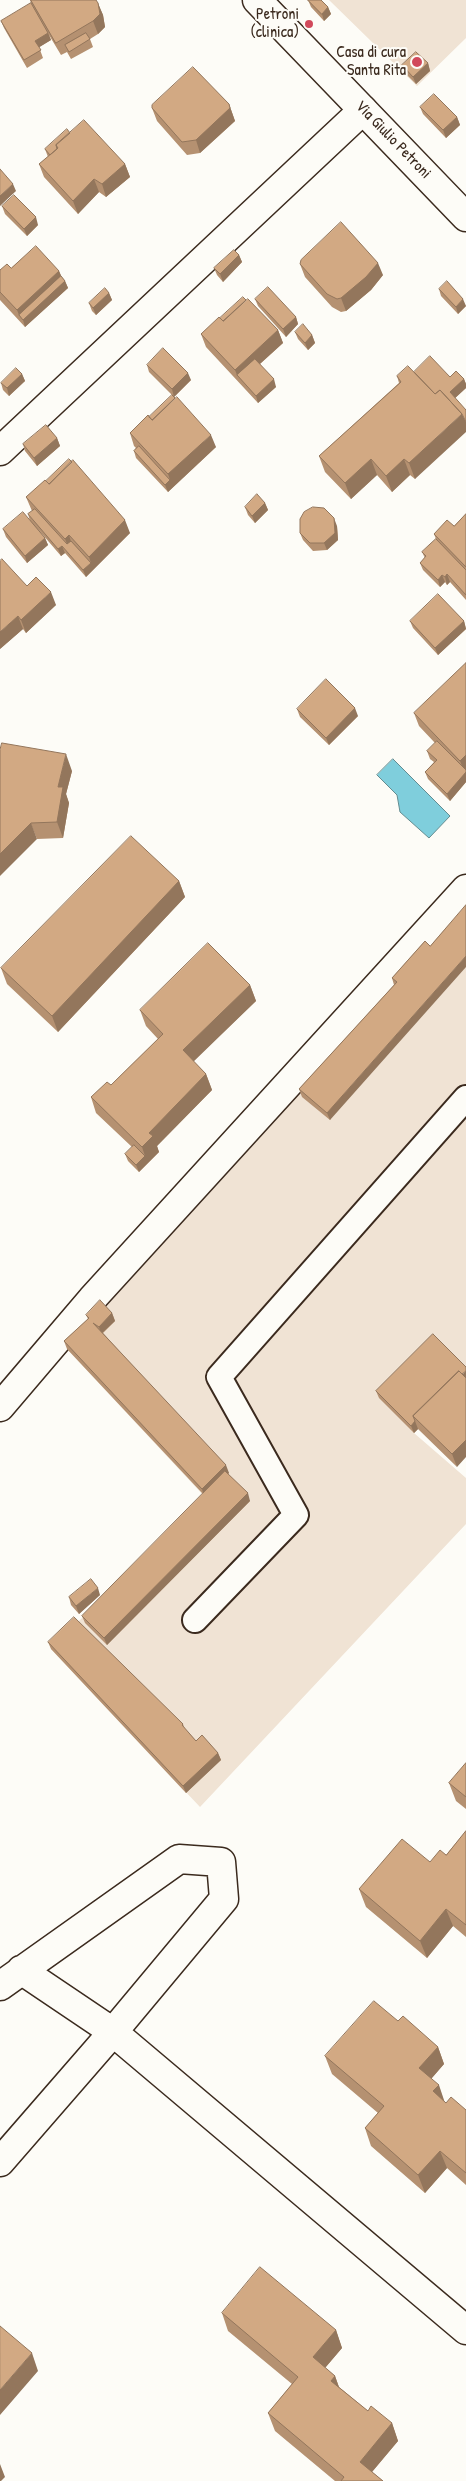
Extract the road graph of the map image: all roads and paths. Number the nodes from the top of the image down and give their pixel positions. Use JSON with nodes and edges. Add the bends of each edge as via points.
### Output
{"nodes":[{"id":1,"x":257,"y":0,"type":"edge"},
{"id":2,"x":363,"y":110,"type":"junction"},
{"id":3,"x":466,"y":217,"type":"edge"},
{"id":4,"x":0,"y":451,"type":"edge"},
{"id":5,"x":466,"y":889,"type":"edge"},
{"id":6,"x":466,"y":1098,"type":"edge"},
{"id":7,"x":0,"y":1407,"type":"edge"},
{"id":8,"x":195,"y":1620,"type":"dead end"},
{"id":9,"x":10,"y":1978,"type":"edge"},
{"id":10,"x":113,"y":2032,"type":"junction"},
{"id":11,"x":0,"y":2162,"type":"edge"},
{"id":12,"x":466,"y":2330,"type":"edge"}],
"edges":[{"from":1,"to":2,"type":"street","name":"Via Giulio Petroni"},
{"from":2,"to":3,"type":"street","name":"Via Giulio Petroni"},
{"from":2,"to":4,"type":"street"},
{"from":5,"to":7,"type":"street","via":[[92,1299]]},
{"from":6,"to":8,"type":"lane","via":[[219,1377],[296,1515]]},
{"from":9,"to":10,"type":"street"},
{"from":9,"to":10,"type":"street","via":[[179,1860],[221,1862],[224,1899]]},
{"from":10,"to":11,"type":"street"},
{"from":10,"to":12,"type":"street"}]}
